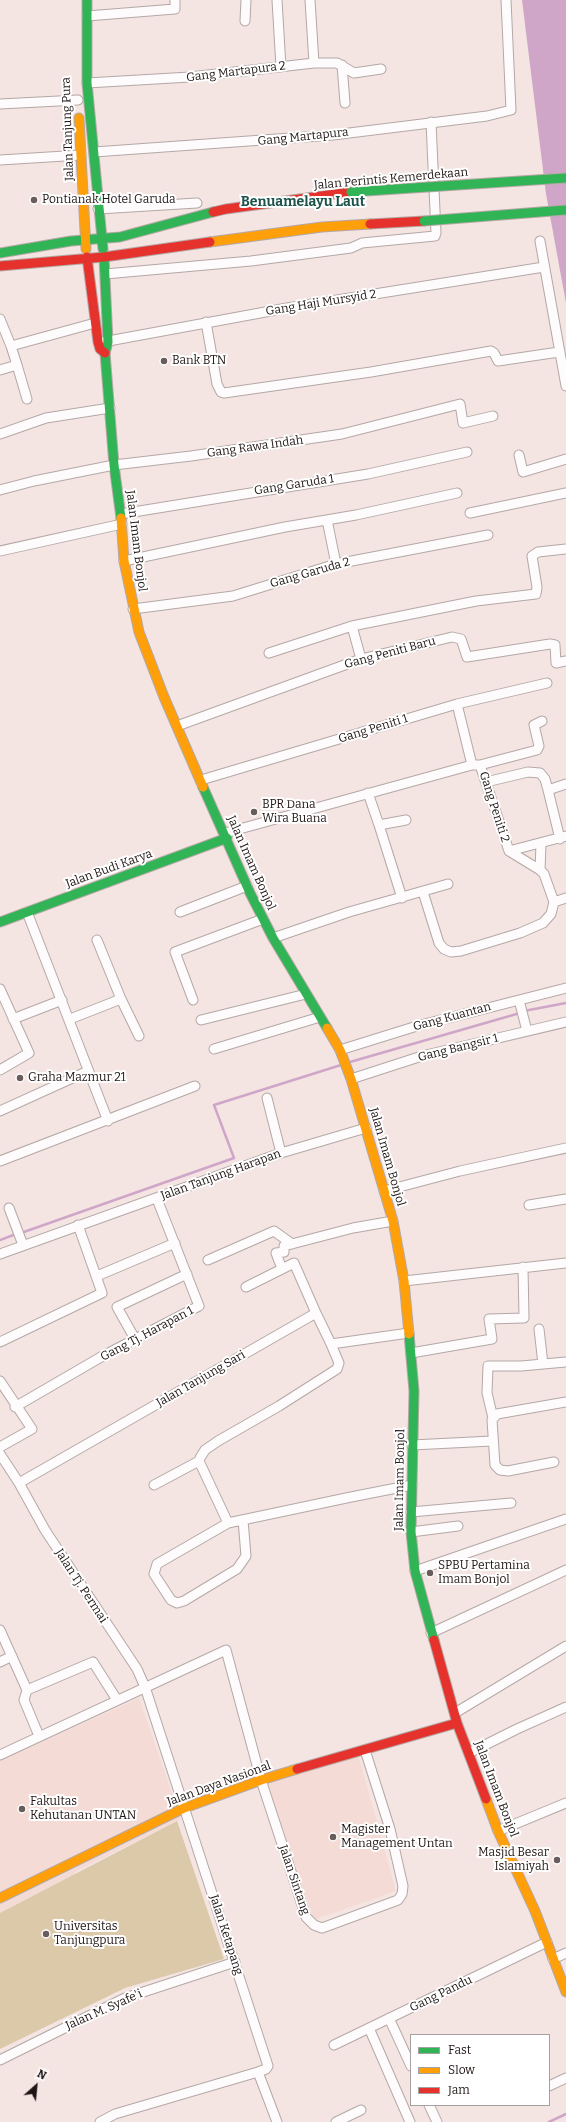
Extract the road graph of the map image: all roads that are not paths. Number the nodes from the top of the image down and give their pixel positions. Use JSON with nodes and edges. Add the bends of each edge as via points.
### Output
{"nodes":[{"id":1,"x":87,"y":0,"type":"edge"},
{"id":2,"x":175,"y":0,"type":"edge"},
{"id":3,"x":246,"y":0,"type":"edge"},
{"id":4,"x":277,"y":0,"type":"edge"},
{"id":5,"x":310,"y":0,"type":"edge"},
{"id":6,"x":506,"y":0,"type":"edge"},
{"id":7,"x":87,"y":16,"type":"junction"},
{"id":8,"x":245,"y":21,"type":"dead end"},
{"id":9,"x":77,"y":48,"type":"dead end"},
{"id":10,"x":314,"y":63,"type":"junction"},
{"id":11,"x":342,"y":65,"type":"junction"},
{"id":12,"x":281,"y":67,"type":"junction"},
{"id":13,"x":381,"y":69,"type":"dead end"},
{"id":14,"x":87,"y":83,"type":"junction"},
{"id":15,"x":78,"y":100,"type":"junction"},
{"id":16,"x":345,"y":103,"type":"dead end"},
{"id":17,"x":0,"y":104,"type":"edge"},
{"id":18,"x":431,"y":122,"type":"junction"},
{"id":19,"x":94,"y":152,"type":"junction"},
{"id":20,"x":81,"y":155,"type":"junction"},
{"id":21,"x":0,"y":160,"type":"edge"},
{"id":22,"x":566,"y":178,"type":"edge"},
{"id":23,"x":198,"y":202,"type":"dead end"},
{"id":24,"x":98,"y":209,"type":"junction"},
{"id":25,"x":566,"y":210,"type":"edge"},
{"id":26,"x":103,"y":238,"type":"junction"},
{"id":27,"x":86,"y":239,"type":"junction"},
{"id":28,"x":540,"y":241,"type":"dead end"},
{"id":29,"x":0,"y":253,"type":"edge"},
{"id":30,"x":87,"y":257,"type":"junction"},
{"id":31,"x":104,"y":257,"type":"junction"},
{"id":32,"x":0,"y":266,"type":"edge"},
{"id":33,"x":544,"y":267,"type":"junction"},
{"id":34,"x":105,"y":274,"type":"junction"},
{"id":35,"x":0,"y":319,"type":"edge"},
{"id":36,"x":206,"y":322,"type":"junction"},
{"id":37,"x":95,"y":323,"type":"junction"},
{"id":38,"x":98,"y":342,"type":"junction"},
{"id":39,"x":108,"y":342,"type":"junction"},
{"id":40,"x":11,"y":346,"type":"junction"},
{"id":41,"x":559,"y":352,"type":"junction"},
{"id":42,"x":105,"y":353,"type":"junction"},
{"id":43,"x":17,"y":365,"type":"junction"},
{"id":44,"x":0,"y":370,"type":"edge"},
{"id":45,"x":566,"y":386,"type":"edge"},
{"id":46,"x":27,"y":399,"type":"dead end"},
{"id":47,"x":110,"y":408,"type":"junction"},
{"id":48,"x":493,"y":416,"type":"dead end"},
{"id":49,"x":0,"y":434,"type":"edge"},
{"id":50,"x":468,"y":452,"type":"dead end"},
{"id":51,"x":519,"y":455,"type":"dead end"},
{"id":52,"x":566,"y":459,"type":"edge"},
{"id":53,"x":114,"y":464,"type":"junction"},
{"id":54,"x":0,"y":490,"type":"edge"},
{"id":55,"x":457,"y":493,"type":"dead end"},
{"id":56,"x":566,"y":493,"type":"edge"},
{"id":57,"x":470,"y":513,"type":"dead end"},
{"id":58,"x":120,"y":514,"type":"junction"},
{"id":59,"x":327,"y":520,"type":"junction"},
{"id":60,"x":122,"y":524,"type":"junction"},
{"id":61,"x":488,"y":535,"type":"dead end"},
{"id":62,"x":566,"y":549,"type":"edge"},
{"id":63,"x":0,"y":551,"type":"edge"},
{"id":64,"x":124,"y":561,"type":"junction"},
{"id":65,"x":336,"y":564,"type":"junction"},
{"id":66,"x":133,"y":609,"type":"junction"},
{"id":67,"x":352,"y":626,"type":"junction"},
{"id":68,"x":269,"y":653,"type":"dead end"},
{"id":69,"x":361,"y":659,"type":"junction"},
{"id":70,"x":566,"y":661,"type":"edge"},
{"id":71,"x":547,"y":683,"type":"dead end"},
{"id":72,"x":458,"y":704,"type":"junction"},
{"id":73,"x":542,"y":722,"type":"dead end"},
{"id":74,"x":177,"y":726,"type":"junction"},
{"id":75,"x":476,"y":765,"type":"junction"},
{"id":76,"x":201,"y":780,"type":"junction"},
{"id":77,"x":486,"y":782,"type":"junction"},
{"id":78,"x":566,"y":784,"type":"edge"},
{"id":79,"x":548,"y":790,"type":"junction"},
{"id":80,"x":368,"y":794,"type":"junction"},
{"id":81,"x":406,"y":820,"type":"dead end"},
{"id":82,"x":379,"y":825,"type":"junction"},
{"id":83,"x":226,"y":836,"type":"junction"},
{"id":84,"x":563,"y":838,"type":"edge"},
{"id":85,"x":541,"y":844,"type":"junction"},
{"id":86,"x":509,"y":851,"type":"junction"},
{"id":87,"x":540,"y":870,"type":"junction"},
{"id":88,"x":448,"y":884,"type":"dead end"},
{"id":89,"x":248,"y":886,"type":"junction"},
{"id":90,"x":423,"y":892,"type":"junction"},
{"id":91,"x":402,"y":898,"type":"junction"},
{"id":92,"x":566,"y":898,"type":"edge"},
{"id":93,"x":554,"y":902,"type":"junction"},
{"id":94,"x":27,"y":912,"type":"junction"},
{"id":95,"x":180,"y":912,"type":"dead end"},
{"id":96,"x":263,"y":919,"type":"junction"},
{"id":97,"x":0,"y":922,"type":"edge"},
{"id":98,"x":273,"y":938,"type":"junction"},
{"id":99,"x":97,"y":940,"type":"dead end"},
{"id":100,"x":566,"y":988,"type":"edge"},
{"id":101,"x":0,"y":989,"type":"edge"},
{"id":102,"x":306,"y":994,"type":"junction"},
{"id":103,"x":121,"y":999,"type":"junction"},
{"id":104,"x":62,"y":1000,"type":"junction"},
{"id":105,"x":193,"y":1000,"type":"dead end"},
{"id":106,"x":520,"y":1003,"type":"junction"},
{"id":107,"x":320,"y":1017,"type":"junction"},
{"id":108,"x":70,"y":1019,"type":"junction"},
{"id":109,"x":13,"y":1020,"type":"junction"},
{"id":110,"x":201,"y":1020,"type":"dead end"},
{"id":111,"x":566,"y":1022,"type":"edge"},
{"id":112,"x":527,"y":1029,"type":"junction"},
{"id":113,"x":139,"y":1036,"type":"dead end"},
{"id":114,"x":214,"y":1049,"type":"dead end"},
{"id":115,"x":340,"y":1052,"type":"junction"},
{"id":116,"x":0,"y":1070,"type":"edge"},
{"id":117,"x":88,"y":1071,"type":"junction"},
{"id":118,"x":351,"y":1077,"type":"junction"},
{"id":119,"x":195,"y":1086,"type":"dead end"},
{"id":120,"x":268,"y":1098,"type":"dead end"},
{"id":121,"x":0,"y":1111,"type":"edge"},
{"id":122,"x":108,"y":1121,"type":"junction"},
{"id":123,"x":366,"y":1128,"type":"junction"},
{"id":124,"x":566,"y":1148,"type":"edge"},
{"id":125,"x":281,"y":1154,"type":"junction"},
{"id":126,"x":0,"y":1161,"type":"edge"},
{"id":127,"x":384,"y":1191,"type":"junction"},
{"id":128,"x":157,"y":1199,"type":"junction"},
{"id":129,"x":566,"y":1199,"type":"edge"},
{"id":130,"x":529,"y":1205,"type":"dead end"},
{"id":131,"x":9,"y":1208,"type":"dead end"},
{"id":132,"x":393,"y":1221,"type":"junction"},
{"id":133,"x":78,"y":1225,"type":"junction"},
{"id":134,"x":175,"y":1243,"type":"junction"},
{"id":135,"x":22,"y":1244,"type":"junction"},
{"id":136,"x":288,"y":1245,"type":"junction"},
{"id":137,"x":0,"y":1254,"type":"edge"},
{"id":138,"x":208,"y":1260,"type":"dead end"},
{"id":139,"x":566,"y":1262,"type":"edge"},
{"id":140,"x":523,"y":1267,"type":"junction"},
{"id":141,"x":282,"y":1269,"type":"junction"},
{"id":142,"x":187,"y":1274,"type":"junction"},
{"id":143,"x":98,"y":1276,"type":"junction"},
{"id":144,"x":404,"y":1281,"type":"junction"},
{"id":145,"x":246,"y":1287,"type":"dead end"},
{"id":146,"x":316,"y":1313,"type":"junction"},
{"id":147,"x":539,"y":1329,"type":"dead end"},
{"id":148,"x":409,"y":1333,"type":"junction"},
{"id":149,"x":135,"y":1339,"type":"junction"},
{"id":150,"x":0,"y":1342,"type":"edge"},
{"id":151,"x":331,"y":1344,"type":"junction"},
{"id":152,"x":411,"y":1353,"type":"junction"},
{"id":153,"x":566,"y":1362,"type":"edge"},
{"id":154,"x":543,"y":1364,"type":"junction"},
{"id":155,"x":0,"y":1381,"type":"edge"},
{"id":156,"x":566,"y":1402,"type":"edge"},
{"id":157,"x":15,"y":1406,"type":"junction"},
{"id":158,"x":493,"y":1418,"type":"junction"},
{"id":159,"x":492,"y":1441,"type":"junction"},
{"id":160,"x":412,"y":1445,"type":"junction"},
{"id":161,"x":0,"y":1447,"type":"edge"},
{"id":162,"x":0,"y":1454,"type":"edge"},
{"id":163,"x":199,"y":1461,"type":"junction"},
{"id":164,"x":554,"y":1462,"type":"dead end"},
{"id":165,"x":19,"y":1483,"type":"junction"},
{"id":166,"x":154,"y":1485,"type":"dead end"},
{"id":167,"x":412,"y":1485,"type":"junction"},
{"id":168,"x":511,"y":1503,"type":"dead end"},
{"id":169,"x":411,"y":1512,"type":"junction"},
{"id":170,"x":566,"y":1519,"type":"edge"},
{"id":171,"x":243,"y":1520,"type":"junction"},
{"id":172,"x":228,"y":1523,"type":"junction"},
{"id":173,"x":458,"y":1526,"type":"dead end"},
{"id":174,"x":411,"y":1532,"type":"junction"},
{"id":175,"x":566,"y":1570,"type":"edge"},
{"id":176,"x":415,"y":1571,"type":"junction"},
{"id":177,"x":0,"y":1630,"type":"edge"},
{"id":178,"x":431,"y":1632,"type":"junction"},
{"id":179,"x":566,"y":1646,"type":"edge"},
{"id":180,"x":12,"y":1656,"type":"junction"},
{"id":181,"x":0,"y":1662,"type":"edge"},
{"id":182,"x":145,"y":1687,"type":"junction"},
{"id":183,"x":27,"y":1690,"type":"junction"},
{"id":184,"x":117,"y":1700,"type":"junction"},
{"id":185,"x":566,"y":1707,"type":"edge"},
{"id":186,"x":455,"y":1713,"type":"junction"},
{"id":187,"x":457,"y":1723,"type":"junction"},
{"id":188,"x":39,"y":1736,"type":"junction"},
{"id":189,"x":365,"y":1750,"type":"junction"},
{"id":190,"x":469,"y":1753,"type":"junction"},
{"id":191,"x":0,"y":1755,"type":"edge"},
{"id":192,"x":261,"y":1780,"type":"junction"},
{"id":193,"x":566,"y":1803,"type":"edge"},
{"id":194,"x":184,"y":1808,"type":"junction"},
{"id":195,"x":498,"y":1831,"type":"junction"},
{"id":196,"x":0,"y":1898,"type":"edge"},
{"id":197,"x":547,"y":1942,"type":"junction"},
{"id":198,"x":566,"y":1953,"type":"edge"},
{"id":199,"x":553,"y":1959,"type":"junction"},
{"id":200,"x":235,"y":1962,"type":"junction"},
{"id":201,"x":566,"y":1992,"type":"edge"},
{"id":202,"x":389,"y":2018,"type":"junction"},
{"id":203,"x":369,"y":2028,"type":"junction"},
{"id":204,"x":334,"y":2045,"type":"dead end"},
{"id":205,"x":0,"y":2060,"type":"edge"},
{"id":206,"x":410,"y":2064,"type":"edge"},
{"id":207,"x":258,"y":2072,"type":"junction"},
{"id":208,"x":566,"y":2078,"type":"edge"},
{"id":209,"x":550,"y":2086,"type":"edge"},
{"id":210,"x":429,"y":2106,"type":"edge"},
{"id":211,"x":361,"y":2110,"type":"dead end"},
{"id":212,"x":100,"y":2122,"type":"edge"},
{"id":213,"x":277,"y":2122,"type":"edge"},
{"id":214,"x":336,"y":2122,"type":"edge"},
{"id":215,"x":410,"y":2122,"type":"edge"},
{"id":216,"x":437,"y":2122,"type":"edge"}],
"edges":[{"from":1,"to":7,"type":"main road","name":"Jalan Tanjung Pura"},
{"from":2,"to":7,"type":"street","via":[[175,9]]},
{"from":3,"to":8,"type":"street"},
{"from":4,"to":12,"type":"street"},
{"from":5,"to":10,"type":"street"},
{"from":6,"to":18,"type":"street","name":"Gang Martapura","via":[[511,110],[487,116]]},
{"from":7,"to":14,"type":"main road","name":"Jalan Tanjung Pura"},
{"from":9,"to":15,"type":"main road","name":"Jalan Tanjung Pura"},
{"from":10,"to":11,"type":"street","name":"Gang Martapura 2","via":[[337,62]]},
{"from":10,"to":12,"type":"street","name":"Gang Martapura 2"},
{"from":11,"to":13,"type":"street","name":"Gang Martapura 2","via":[[354,73]]},
{"from":11,"to":16,"type":"street"},
{"from":12,"to":14,"type":"street","name":"Gang Martapura 2","via":[[172,79]]},
{"from":14,"to":19,"type":"main road","name":"Jalan Tanjung Pura"},
{"from":15,"to":17,"type":"street"},
{"from":15,"to":20,"type":"main road","name":"Jalan Tanjung Pura"},
{"from":18,"to":19,"type":"street","name":"Gang Martapura","via":[[325,136]]},
{"from":18,"to":34,"type":"street","via":[[435,236],[362,243],[351,248],[251,261]]},
{"from":19,"to":24,"type":"main road","name":"Jalan Tanjung Pura"},
{"from":20,"to":21,"type":"street"},
{"from":20,"to":27,"type":"main road","name":"Jalan Tanjung Pura"},
{"from":22,"to":26,"type":"main road","name":"Jalan Perintis Kemerdekaan","bridge":true,"via":[[351,192],[226,209],[120,237]]},
{"from":23,"to":24,"type":"street"},
{"from":24,"to":26,"type":"main road","name":"Jalan Tanjung Pura"},
{"from":25,"to":31,"type":"main road","bridge":true,"via":[[322,227]]},
{"from":26,"to":27,"type":"main road","name":"Jalan Perintis Kemerdekaan"},
{"from":26,"to":31,"type":"main road","name":"Jalan Tanjung Pura"},
{"from":27,"to":29,"type":"main road","name":"Jalan Perintis Kemerdekaan"},
{"from":27,"to":30,"type":"main road","name":"Jalan Tanjung Pura"},
{"from":28,"to":33,"type":"street"},
{"from":30,"to":31,"type":"main road"},
{"from":30,"to":32,"type":"main road"},
{"from":30,"to":37,"type":"main road","name":"Jalan Imam Bonjol"},
{"from":31,"to":34,"type":"main road","name":"Jalan Imam Bonjol"},
{"from":33,"to":36,"type":"street","name":"Gang Haji Mursyid 2"},
{"from":33,"to":41,"type":"street"},
{"from":34,"to":39,"type":"main road","name":"Jalan Imam Bonjol"},
{"from":35,"to":40,"type":"street"},
{"from":36,"to":39,"type":"street","name":"Gang Haji Mursyid 2"},
{"from":36,"to":41,"type":"street","via":[[217,384],[220,392],[224,393],[371,372],[491,351],[498,361]]},
{"from":37,"to":38,"type":"main road","name":"Jalan Imam Bonjol"},
{"from":37,"to":40,"type":"street"},
{"from":38,"to":39,"type":"street","name":"Gang Haji Mursyid 2"},
{"from":38,"to":42,"type":"main road","name":"Jalan Imam Bonjol","via":[[100,349]]},
{"from":39,"to":42,"type":"main road","name":"Jalan Imam Bonjol"},
{"from":40,"to":43,"type":"street"},
{"from":41,"to":45,"type":"street"},
{"from":42,"to":47,"type":"main road","name":"Jalan Imam Bonjol"},
{"from":43,"to":44,"type":"street"},
{"from":43,"to":46,"type":"street"},
{"from":47,"to":49,"type":"street","via":[[46,418]]},
{"from":47,"to":53,"type":"main road","name":"Jalan Imam Bonjol"},
{"from":48,"to":53,"type":"street","name":"Gang Rawa Indah","via":[[463,423],[460,404],[342,434],[191,456]]},
{"from":50,"to":58,"type":"street","name":"Gang Garuda 1","via":[[368,474]]},
{"from":51,"to":52,"type":"street","via":[[523,472]]},
{"from":53,"to":54,"type":"street","name":"Gang Rawa Indah"},
{"from":53,"to":58,"type":"main road","name":"Jalan Imam Bonjol"},
{"from":55,"to":59,"type":"street"},
{"from":56,"to":57,"type":"street"},
{"from":58,"to":60,"type":"main road","name":"Jalan Imam Bonjol"},
{"from":59,"to":64,"type":"street"},
{"from":59,"to":65,"type":"street"},
{"from":60,"to":63,"type":"street"},
{"from":60,"to":64,"type":"main road","name":"Jalan Imam Bonjol"},
{"from":61,"to":65,"type":"street","name":"Gang Garuda 2"},
{"from":62,"to":67,"type":"street","via":[[538,552],[532,556],[536,594],[476,601]]},
{"from":64,"to":66,"type":"main road","name":"Jalan Imam Bonjol"},
{"from":65,"to":66,"type":"street","name":"Gang Garuda 2","via":[[233,596]]},
{"from":66,"to":74,"type":"main road","name":"Jalan Imam Bonjol","via":[[146,654]]},
{"from":67,"to":68,"type":"street"},
{"from":67,"to":69,"type":"street"},
{"from":69,"to":70,"type":"street","name":"Gang Peniti Baru","via":[[452,637],[461,639],[467,657],[550,644],[555,645],[556,663]]},
{"from":69,"to":74,"type":"street","name":"Gang Peniti Baru"},
{"from":71,"to":72,"type":"street","name":"Gang Peniti 1"},
{"from":72,"to":75,"type":"street"},
{"from":72,"to":76,"type":"street","name":"Gang Peniti 1"},
{"from":73,"to":75,"type":"street","via":[[534,725],[539,746],[537,750]]},
{"from":74,"to":76,"type":"main road","name":"Jalan Imam Bonjol"},
{"from":75,"to":77,"type":"street","name":"Gang Peniti 2"},
{"from":75,"to":80,"type":"street","name":"Gang Peniti 2"},
{"from":76,"to":83,"type":"main road","name":"Jalan Imam Bonjol"},
{"from":77,"to":79,"type":"street","via":[[536,772],[545,779]]},
{"from":77,"to":86,"type":"street","name":"Gang Peniti 2"},
{"from":78,"to":79,"type":"street"},
{"from":79,"to":84,"type":"street"},
{"from":80,"to":82,"type":"street"},
{"from":80,"to":83,"type":"street","name":"Gang Peniti 2"},
{"from":81,"to":82,"type":"street"},
{"from":82,"to":91,"type":"street"},
{"from":83,"to":89,"type":"main road","name":"Jalan Imam Bonjol"},
{"from":83,"to":94,"type":"main road","name":"Jalan Budi Karya"},
{"from":84,"to":85,"type":"street"},
{"from":85,"to":86,"type":"street"},
{"from":85,"to":87,"type":"street"},
{"from":86,"to":87,"type":"street","name":"Gang Peniti 2"},
{"from":87,"to":93,"type":"street"},
{"from":88,"to":90,"type":"street"},
{"from":89,"to":95,"type":"street"},
{"from":89,"to":96,"type":"main road","name":"Jalan Imam Bonjol"},
{"from":90,"to":91,"type":"street"},
{"from":90,"to":93,"type":"street","via":[[439,943],[451,952],[501,939],[540,924],[550,916]]},
{"from":91,"to":98,"type":"street","via":[[349,912]]},
{"from":92,"to":93,"type":"street"},
{"from":94,"to":97,"type":"main road","name":"Jalan Budi Karya"},
{"from":94,"to":104,"type":"street"},
{"from":96,"to":98,"type":"main road","name":"Jalan Imam Bonjol"},
{"from":96,"to":105,"type":"street","via":[[175,952]]},
{"from":98,"to":102,"type":"main road","name":"Jalan Imam Bonjol"},
{"from":99,"to":103,"type":"street"},
{"from":100,"to":106,"type":"street","name":"Gang Kuantan"},
{"from":101,"to":109,"type":"street"},
{"from":102,"to":107,"type":"main road","name":"Jalan Imam Bonjol"},
{"from":102,"to":110,"type":"street"},
{"from":103,"to":108,"type":"street"},
{"from":103,"to":113,"type":"street"},
{"from":104,"to":108,"type":"street"},
{"from":104,"to":109,"type":"street"},
{"from":106,"to":112,"type":"street"},
{"from":106,"to":115,"type":"street","name":"Gang Kuantan","via":[[417,1026]]},
{"from":107,"to":114,"type":"street"},
{"from":107,"to":115,"type":"main road","name":"Jalan Imam Bonjol"},
{"from":108,"to":117,"type":"street"},
{"from":109,"to":116,"type":"street","via":[[29,1053]]},
{"from":111,"to":112,"type":"street","name":"Gang Bangsir 1"},
{"from":112,"to":118,"type":"street","name":"Gang Bangsir 1"},
{"from":115,"to":118,"type":"main road","name":"Jalan Imam Bonjol"},
{"from":117,"to":121,"type":"street"},
{"from":117,"to":122,"type":"street"},
{"from":118,"to":123,"type":"main road","name":"Jalan Imam Bonjol"},
{"from":119,"to":122,"type":"street"},
{"from":120,"to":125,"type":"street"},
{"from":122,"to":126,"type":"street"},
{"from":123,"to":125,"type":"street","name":"Jalan Tanjung Harapan"},
{"from":123,"to":127,"type":"main road","name":"Jalan Imam Bonjol"},
{"from":124,"to":127,"type":"street"},
{"from":125,"to":128,"type":"street","name":"Jalan Tanjung Harapan"},
{"from":127,"to":132,"type":"main road","name":"Jalan Imam Bonjol"},
{"from":128,"to":133,"type":"street","name":"Jalan Tanjung Harapan"},
{"from":128,"to":134,"type":"street","name":"Gang Tj. Harapan 1"},
{"from":129,"to":130,"type":"street"},
{"from":131,"to":135,"type":"street"},
{"from":132,"to":136,"type":"street","via":[[353,1228]]},
{"from":132,"to":144,"type":"main road","name":"Jalan Imam Bonjol"},
{"from":133,"to":135,"type":"street","name":"Jalan Tanjung Harapan"},
{"from":133,"to":143,"type":"street"},
{"from":134,"to":142,"type":"street","name":"Gang Tj. Harapan 1"},
{"from":134,"to":143,"type":"street"},
{"from":135,"to":137,"type":"street","name":"Jalan Tanjung Harapan"},
{"from":136,"to":138,"type":"street","via":[[274,1231]]},
{"from":136,"to":141,"type":"street","via":[[284,1252],[276,1253]]},
{"from":139,"to":140,"type":"street"},
{"from":140,"to":144,"type":"street"},
{"from":140,"to":152,"type":"street","via":[[524,1318],[489,1319],[492,1339]]},
{"from":141,"to":145,"type":"street"},
{"from":141,"to":146,"type":"street","via":[[294,1263]]},
{"from":142,"to":149,"type":"street","name":"Gang Tj. Harapan 1","via":[[199,1306]]},
{"from":142,"to":149,"type":"street","via":[[118,1307]]},
{"from":143,"to":150,"type":"street","via":[[103,1292],[101,1294]]},
{"from":144,"to":148,"type":"main road","name":"Jalan Imam Bonjol"},
{"from":146,"to":151,"type":"street"},
{"from":146,"to":165,"type":"street","name":"Jalan Tanjung Sari"},
{"from":147,"to":154,"type":"street"},
{"from":148,"to":151,"type":"street"},
{"from":148,"to":152,"type":"main road","name":"Jalan Imam Bonjol"},
{"from":149,"to":157,"type":"street","name":"Gang Tj. Harapan 1"},
{"from":151,"to":163,"type":"street","via":[[339,1363],[337,1369],[280,1406],[218,1441],[205,1450]]},
{"from":152,"to":160,"type":"main road","name":"Jalan Imam Bonjol","via":[[414,1398]]},
{"from":153,"to":154,"type":"street"},
{"from":154,"to":158,"type":"street","via":[[488,1366],[487,1393]]},
{"from":155,"to":157,"type":"street"},
{"from":156,"to":158,"type":"street","via":[[497,1414]]},
{"from":157,"to":161,"type":"street","via":[[32,1429]]},
{"from":158,"to":159,"type":"street"},
{"from":159,"to":160,"type":"street"},
{"from":159,"to":164,"type":"street","via":[[495,1465],[500,1470],[508,1471]]},
{"from":160,"to":167,"type":"main road","name":"Jalan Imam Bonjol"},
{"from":162,"to":165,"type":"street"},
{"from":163,"to":166,"type":"street"},
{"from":163,"to":172,"type":"street"},
{"from":165,"to":182,"type":"street","name":"Jalan Tj. Permai","via":[[45,1530],[136,1669]]},
{"from":167,"to":169,"type":"main road","name":"Jalan Imam Bonjol"},
{"from":167,"to":171,"type":"street"},
{"from":168,"to":169,"type":"street"},
{"from":169,"to":174,"type":"main road","name":"Jalan Imam Bonjol"},
{"from":170,"to":176,"type":"street"},
{"from":171,"to":172,"type":"street"},
{"from":171,"to":172,"type":"street","via":[[246,1556],[237,1569],[184,1601],[174,1602],[154,1574],[157,1564]]},
{"from":173,"to":174,"type":"street"},
{"from":174,"to":176,"type":"main road","name":"Jalan Imam Bonjol"},
{"from":175,"to":178,"type":"street"},
{"from":176,"to":178,"type":"main road","name":"Jalan Imam Bonjol"},
{"from":177,"to":180,"type":"street"},
{"from":178,"to":186,"type":"main road","name":"Jalan Imam Bonjol"},
{"from":179,"to":186,"type":"street"},
{"from":180,"to":181,"type":"street"},
{"from":180,"to":183,"type":"street"},
{"from":182,"to":184,"type":"street"},
{"from":182,"to":192,"type":"street","name":"Jalan Sintang","via":[[226,1650]]},
{"from":182,"to":194,"type":"street","name":"Jalan Tj. Permai"},
{"from":183,"to":184,"type":"street","via":[[93,1662]]},
{"from":183,"to":188,"type":"street","via":[[24,1697],[26,1705]]},
{"from":184,"to":188,"type":"street"},
{"from":185,"to":190,"type":"street","via":[[517,1728]]},
{"from":186,"to":187,"type":"main road","name":"Jalan Imam Bonjol"},
{"from":187,"to":189,"type":"main road","name":"Jalan Daya Nasional"},
{"from":187,"to":190,"type":"main road","name":"Jalan Imam Bonjol"},
{"from":188,"to":191,"type":"street"},
{"from":189,"to":192,"type":"main road","name":"Jalan Daya Nasional"},
{"from":189,"to":192,"type":"street","name":"Jalan Sintang","via":[[390,1829],[403,1890],[398,1900],[328,1927],[314,1925],[306,1917]]},
{"from":190,"to":195,"type":"main road","name":"Jalan Imam Bonjol"},
{"from":192,"to":194,"type":"main road","name":"Jalan Daya Nasional"},
{"from":193,"to":195,"type":"street"},
{"from":194,"to":196,"type":"main road","name":"Jalan Daya Nasional"},
{"from":194,"to":200,"type":"street","name":"Jalan Ketapang"},
{"from":195,"to":197,"type":"main road","name":"Jalan Imam Bonjol"},
{"from":197,"to":199,"type":"main road","name":"Jalan Imam Bonjol"},
{"from":197,"to":202,"type":"street","name":"Gang Pandu"},
{"from":198,"to":199,"type":"street"},
{"from":199,"to":201,"type":"main road","name":"Jalan Imam Bonjol"},
{"from":200,"to":205,"type":"street","name":"Jalan M. Syafe'i","via":[[125,1998]]},
{"from":200,"to":207,"type":"street","name":"Jalan Ketapang","via":[[267,2063],[267,2068]]},
{"from":202,"to":203,"type":"street","name":"Gang Pandu"},
{"from":202,"to":206,"type":"street"},
{"from":203,"to":204,"type":"street","name":"Gang Pandu"},
{"from":203,"to":215,"type":"street"},
{"from":207,"to":212,"type":"street","via":[[115,2114]]},
{"from":207,"to":213,"type":"street"},
{"from":208,"to":209,"type":"street"},
{"from":210,"to":216,"type":"street"},
{"from":211,"to":214,"type":"street"}]}
